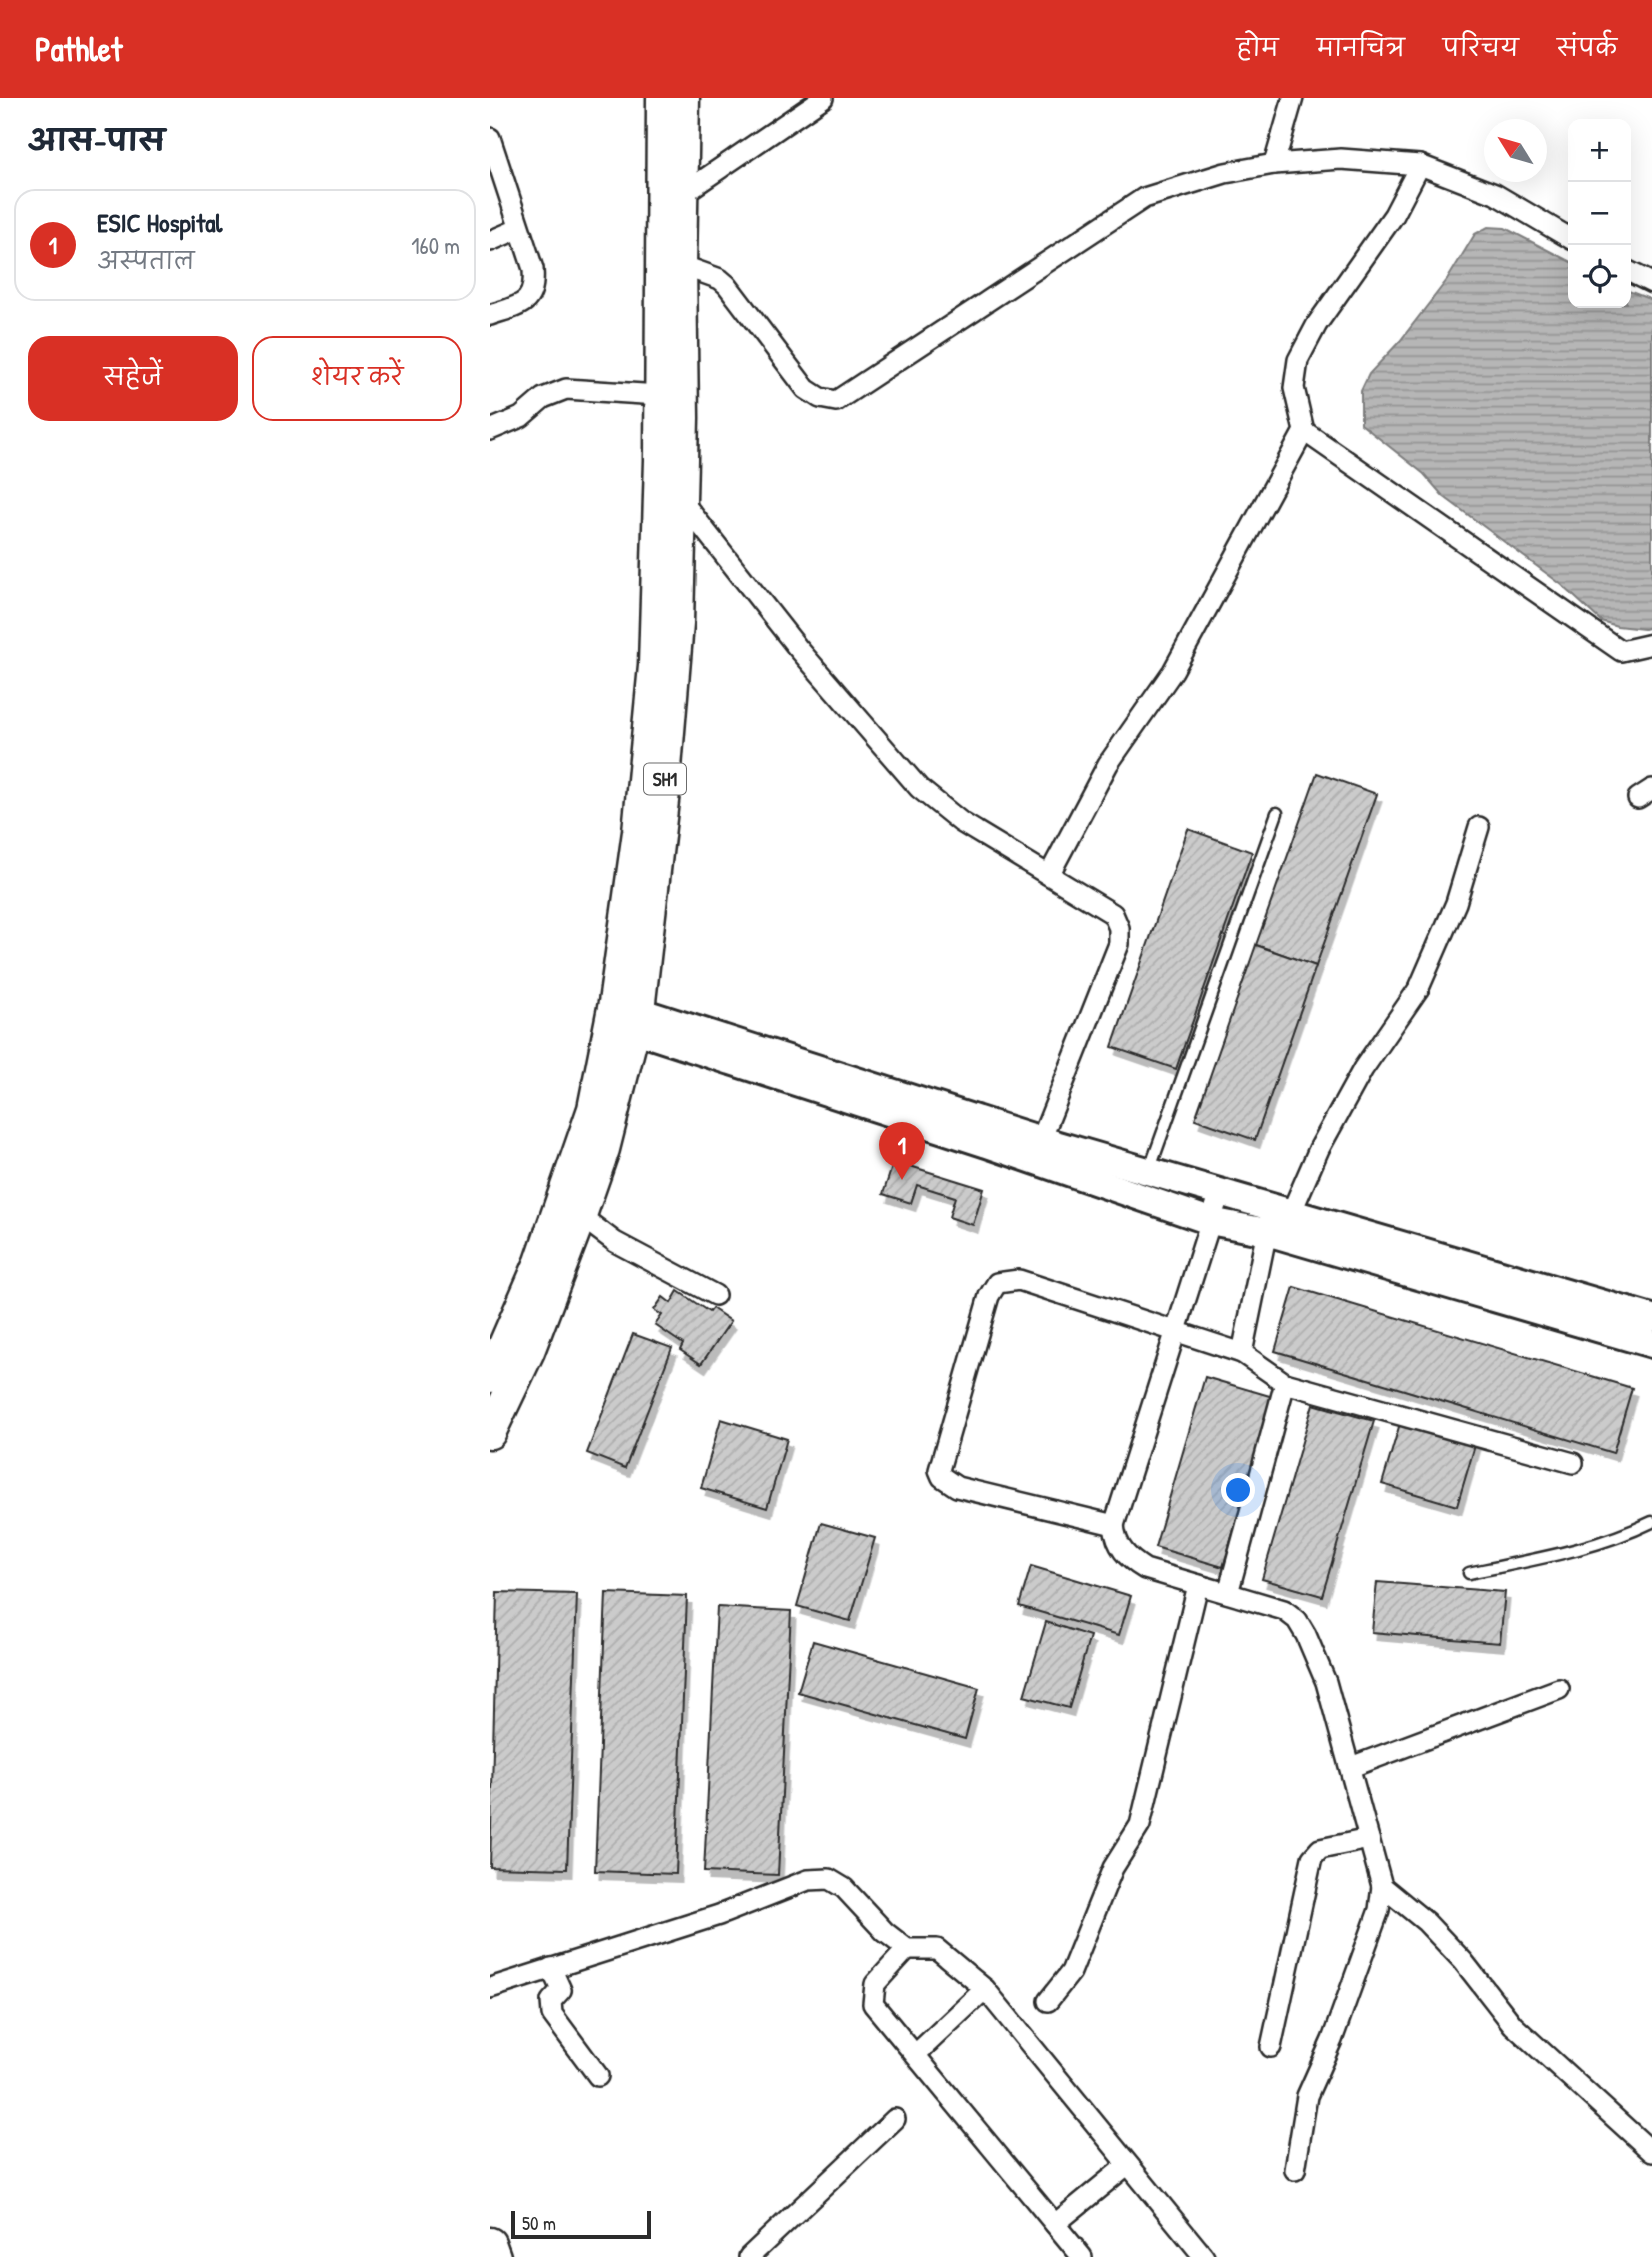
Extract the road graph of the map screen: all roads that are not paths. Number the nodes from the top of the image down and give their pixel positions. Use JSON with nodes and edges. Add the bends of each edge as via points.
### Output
{"nodes":[{"id":1,"x":662,"y":98,"type":"edge"},
{"id":2,"x":684,"y":98,"type":"edge"},
{"id":3,"x":823,"y":98,"type":"edge"},
{"id":4,"x":1293,"y":98,"type":"edge"},
{"id":5,"x":490,"y":138,"type":"edge"},
{"id":6,"x":1275,"y":164,"type":"junction"},
{"id":7,"x":1420,"y":165,"type":"junction"},
{"id":8,"x":684,"y":193,"type":"junction"},
{"id":9,"x":518,"y":229,"type":"junction"},
{"id":10,"x":1568,"y":237,"type":"edge"},
{"id":11,"x":490,"y":241,"type":"edge"},
{"id":12,"x":681,"y":265,"type":"junction"},
{"id":13,"x":1631,"y":273,"type":"edge"},
{"id":14,"x":1652,"y":284,"type":"edge"},
{"id":15,"x":490,"y":315,"type":"edge"},
{"id":16,"x":659,"y":395,"type":"junction"},
{"id":17,"x":490,"y":430,"type":"edge"},
{"id":18,"x":1304,"y":431,"type":"junction"},
{"id":19,"x":682,"y":501,"type":"junction"},
{"id":20,"x":1652,"y":644,"type":"edge"},
{"id":21,"x":1277,"y":813,"type":"dead end"},
{"id":22,"x":1479,"y":827,"type":"dead end"},
{"id":23,"x":1049,"y":875,"type":"junction"},
{"id":24,"x":624,"y":1016,"type":"junction"},
{"id":25,"x":1041,"y":1140,"type":"junction"},
{"id":26,"x":1149,"y":1171,"type":"junction"},
{"id":27,"x":1220,"y":1192,"type":"junction"},
{"id":28,"x":571,"y":1209,"type":"junction"},
{"id":29,"x":1277,"y":1217,"type":"junction"},
{"id":30,"x":1210,"y":1221,"type":"junction"},
{"id":31,"x":715,"y":1296,"type":"dead end"},
{"id":32,"x":1652,"y":1318,"type":"edge"},
{"id":33,"x":1175,"y":1331,"type":"junction"},
{"id":34,"x":1652,"y":1344,"type":"edge"},
{"id":35,"x":1242,"y":1353,"type":"junction"},
{"id":36,"x":490,"y":1377,"type":"edge"},
{"id":37,"x":1285,"y":1383,"type":"junction"},
{"id":38,"x":490,"y":1433,"type":"edge"},
{"id":39,"x":1573,"y":1463,"type":"dead end"},
{"id":40,"x":1652,"y":1522,"type":"edge"},
{"id":41,"x":1114,"y":1525,"type":"junction"},
{"id":42,"x":1469,"y":1573,"type":"dead end"},
{"id":43,"x":1198,"y":1585,"type":"junction"},
{"id":44,"x":1228,"y":1593,"type":"junction"},
{"id":45,"x":1559,"y":1689,"type":"dead end"},
{"id":46,"x":1351,"y":1767,"type":"junction"},
{"id":47,"x":1368,"y":1839,"type":"junction"},
{"id":48,"x":1382,"y":1886,"type":"junction"},
{"id":49,"x":907,"y":1949,"type":"junction"},
{"id":50,"x":551,"y":1968,"type":"junction"},
{"id":51,"x":490,"y":1988,"type":"edge"},
{"id":52,"x":985,"y":1989,"type":"junction"},
{"id":53,"x":1048,"y":2001,"type":"dead end"},
{"id":54,"x":1271,"y":2047,"type":"dead end"},
{"id":55,"x":916,"y":2054,"type":"junction"},
{"id":56,"x":598,"y":2076,"type":"dead end"},
{"id":57,"x":895,"y":2119,"type":"dead end"},
{"id":58,"x":1652,"y":2152,"type":"edge"},
{"id":59,"x":1127,"y":2165,"type":"junction"},
{"id":60,"x":1295,"y":2170,"type":"dead end"},
{"id":61,"x":1055,"y":2224,"type":"junction"},
{"id":62,"x":490,"y":2244,"type":"edge"},
{"id":63,"x":495,"y":2257,"type":"edge"},
{"id":64,"x":749,"y":2257,"type":"edge"},
{"id":65,"x":1082,"y":2257,"type":"edge"},
{"id":66,"x":1204,"y":2257,"type":"edge"}],
"edges":[{"from":1,"to":16,"type":"main road","number":"SH1"},
{"from":2,"to":8,"type":"main road","number":"SH1"},
{"from":3,"to":8,"type":"street"},
{"from":4,"to":6,"type":"street"},
{"from":5,"to":9,"type":"street"},
{"from":6,"to":7,"type":"street","via":[[1341,159]]},
{"from":6,"to":12,"type":"street","via":[[1226,173],[1144,198],[836,401],[806,389],[720,279]]},
{"from":7,"to":10,"type":"street","via":[[1495,194]]},
{"from":7,"to":18,"type":"street","via":[[1394,215],[1317,324],[1298,360],[1294,388]]},
{"from":8,"to":12,"type":"main road","number":"SH1"},
{"from":9,"to":11,"type":"street"},
{"from":9,"to":15,"type":"street","via":[[533,269],[532,296]]},
{"from":12,"to":19,"type":"main road","number":"SH1"},
{"from":13,"to":14,"type":"street"},
{"from":16,"to":17,"type":"street","via":[[566,389],[542,398],[522,417]]},
{"from":16,"to":24,"type":"main road","number":"SH1","via":[[654,666]]},
{"from":18,"to":20,"type":"street","via":[[1621,651]]},
{"from":18,"to":23,"type":"street","via":[[1173,671],[1108,764]]},
{"from":19,"to":23,"type":"street","via":[[797,647],[919,788],[961,822]]},
{"from":19,"to":24,"type":"main road","number":"SH1","via":[[678,623],[664,792]]},
{"from":21,"to":26,"type":"lane"},
{"from":22,"to":29,"type":"street","via":[[1456,903],[1419,988],[1363,1069]]},
{"from":23,"to":25,"type":"street","via":[[1113,914],[1119,944]]},
{"from":24,"to":25,"type":"main road"},
{"from":24,"to":28,"type":"main road","number":"SH1","via":[[593,1109]]},
{"from":24,"to":30,"type":"main road"},
{"from":25,"to":26,"type":"main road"},
{"from":26,"to":27,"type":"main road"},
{"from":27,"to":29,"type":"main road"},
{"from":27,"to":30,"type":"street"},
{"from":28,"to":31,"type":"street","via":[[615,1242]]},
{"from":28,"to":36,"type":"main road","number":"SH1"},
{"from":28,"to":38,"type":"main road","number":"SH1","via":[[529,1351]]},
{"from":29,"to":30,"type":"main road"},
{"from":29,"to":32,"type":"main road"},
{"from":29,"to":34,"type":"main road"},
{"from":29,"to":35,"type":"street"},
{"from":30,"to":33,"type":"street"},
{"from":33,"to":35,"type":"street"},
{"from":33,"to":41,"type":"street"},
{"from":33,"to":41,"type":"street","via":[[1019,1280],[997,1283],[989,1296],[940,1458],[942,1477],[957,1487]]},
{"from":35,"to":37,"type":"street"},
{"from":37,"to":39,"type":"street"},
{"from":37,"to":44,"type":"street"},
{"from":40,"to":42,"type":"lane","via":[[1626,1535]]},
{"from":41,"to":43,"type":"street","via":[[1115,1540],[1128,1558],[1145,1569]]},
{"from":43,"to":44,"type":"street"},
{"from":43,"to":53,"type":"street","via":[[1140,1825],[1114,1868],[1071,1972]]},
{"from":44,"to":46,"type":"street","via":[[1284,1610],[1297,1620],[1326,1682]]},
{"from":45,"to":46,"type":"street"},
{"from":46,"to":47,"type":"street"},
{"from":47,"to":48,"type":"street"},
{"from":47,"to":54,"type":"street","via":[[1320,1849],[1311,1857]]},
{"from":48,"to":58,"type":"street","via":[[1463,1961],[1513,2025]]},
{"from":48,"to":60,"type":"street","via":[[1379,1910],[1307,2096]]},
{"from":49,"to":50,"type":"street","via":[[844,1888],[829,1879],[808,1880]]},
{"from":49,"to":52,"type":"street","via":[[937,1949]]},
{"from":49,"to":55,"type":"street","via":[[874,1984],[873,2004]]},
{"from":50,"to":51,"type":"street"},
{"from":50,"to":56,"type":"street","via":[[561,1990],[551,2001],[552,2014]]},
{"from":52,"to":55,"type":"street"},
{"from":52,"to":59,"type":"street"},
{"from":55,"to":61,"type":"street"},
{"from":57,"to":64,"type":"street"},
{"from":59,"to":61,"type":"street"},
{"from":59,"to":66,"type":"street"},
{"from":61,"to":65,"type":"street"},
{"from":62,"to":63,"type":"main road"}]}
